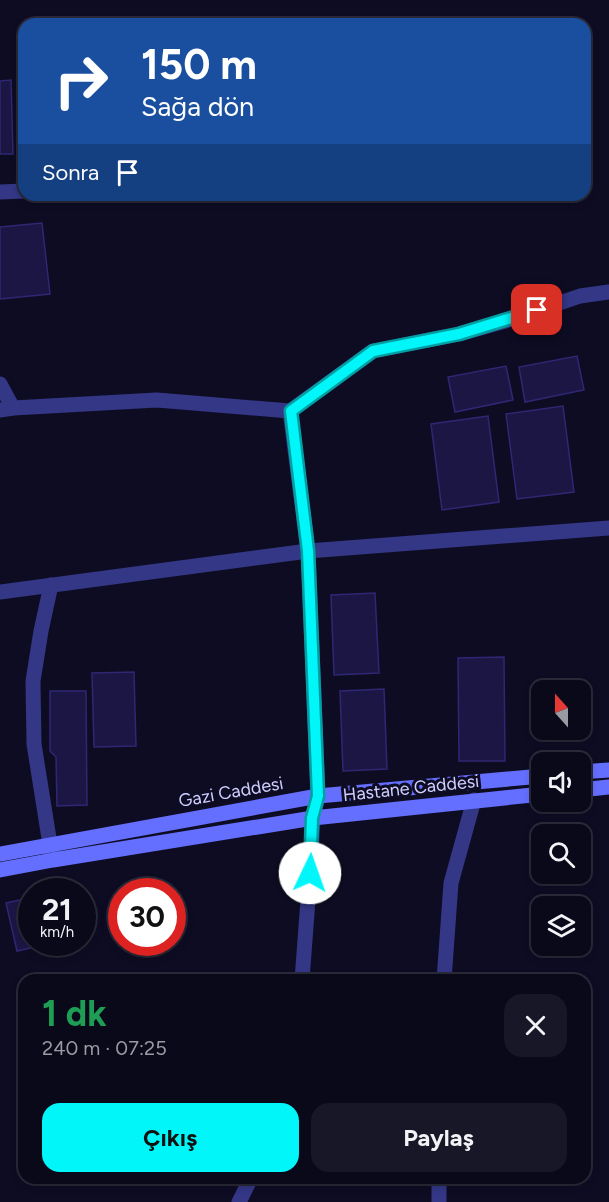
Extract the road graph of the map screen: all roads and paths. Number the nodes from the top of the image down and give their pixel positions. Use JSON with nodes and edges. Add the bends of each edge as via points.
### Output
{"nodes":[{"id":1,"x":18,"y":191,"type":"edge"},
{"id":2,"x":0,"y":192,"type":"edge"},
{"id":3,"x":609,"y":292,"type":"edge"},
{"id":4,"x":0,"y":384,"type":"edge"},
{"id":5,"x":7,"y":409,"type":"edge"},
{"id":6,"x":291,"y":411,"type":"junction"},
{"id":7,"x":609,"y":528,"type":"edge"},
{"id":8,"x":308,"y":551,"type":"junction"},
{"id":9,"x":51,"y":585,"type":"junction"},
{"id":10,"x":0,"y":592,"type":"edge"},
{"id":11,"x":609,"y":770,"type":"edge"},
{"id":12,"x":591,"y":771,"type":"edge"},
{"id":13,"x":531,"y":777,"type":"edge"},
{"id":14,"x":609,"y":787,"type":"edge"},
{"id":15,"x":591,"y":789,"type":"edge"},
{"id":16,"x":531,"y":795,"type":"edge"},
{"id":17,"x":318,"y":796,"type":"junction"},
{"id":18,"x":474,"y":800,"type":"junction"},
{"id":19,"x":312,"y":818,"type":"junction"},
{"id":20,"x":50,"y":844,"type":"junction"},
{"id":21,"x":0,"y":854,"type":"edge"},
{"id":22,"x":53,"y":860,"type":"junction"},
{"id":23,"x":0,"y":870,"type":"edge"},
{"id":24,"x":302,"y":974,"type":"edge"},
{"id":25,"x":444,"y":974,"type":"edge"},
{"id":26,"x":248,"y":1184,"type":"edge"},
{"id":27,"x":439,"y":1184,"type":"edge"},
{"id":28,"x":239,"y":1202,"type":"edge"},
{"id":29,"x":439,"y":1202,"type":"edge"}],
"edges":[{"from":1,"to":2,"type":"street"},
{"from":3,"to":6,"type":"street","via":[[580,296],[459,334],[373,351]]},
{"from":4,"to":5,"type":"street"},
{"from":5,"to":6,"type":"street","via":[[157,400]]},
{"from":6,"to":8,"type":"street"},
{"from":7,"to":8,"type":"street"},
{"from":8,"to":9,"type":"street"},
{"from":8,"to":17,"type":"street"},
{"from":9,"to":10,"type":"street"},
{"from":9,"to":20,"type":"street","via":[[33,681],[34,744]]},
{"from":11,"to":12,"type":"main road"},
{"from":13,"to":17,"type":"main road","name":"Gazi Caddesi"},
{"from":14,"to":15,"type":"main road"},
{"from":16,"to":18,"type":"main road","name":"Hastane Caddesi"},
{"from":17,"to":19,"type":"street"},
{"from":17,"to":20,"type":"main road","name":"Gazi Caddesi"},
{"from":18,"to":19,"type":"main road","name":"Hastane Caddesi"},
{"from":18,"to":25,"type":"street","via":[[451,883]]},
{"from":19,"to":22,"type":"main road","name":"Hastane Caddesi"},
{"from":19,"to":24,"type":"street"},
{"from":20,"to":21,"type":"main road","name":"Gazi Caddesi"},
{"from":20,"to":22,"type":"street"},
{"from":22,"to":23,"type":"main road","name":"Hastane Caddesi"},
{"from":26,"to":28,"type":"street"},
{"from":27,"to":29,"type":"street"}]}
